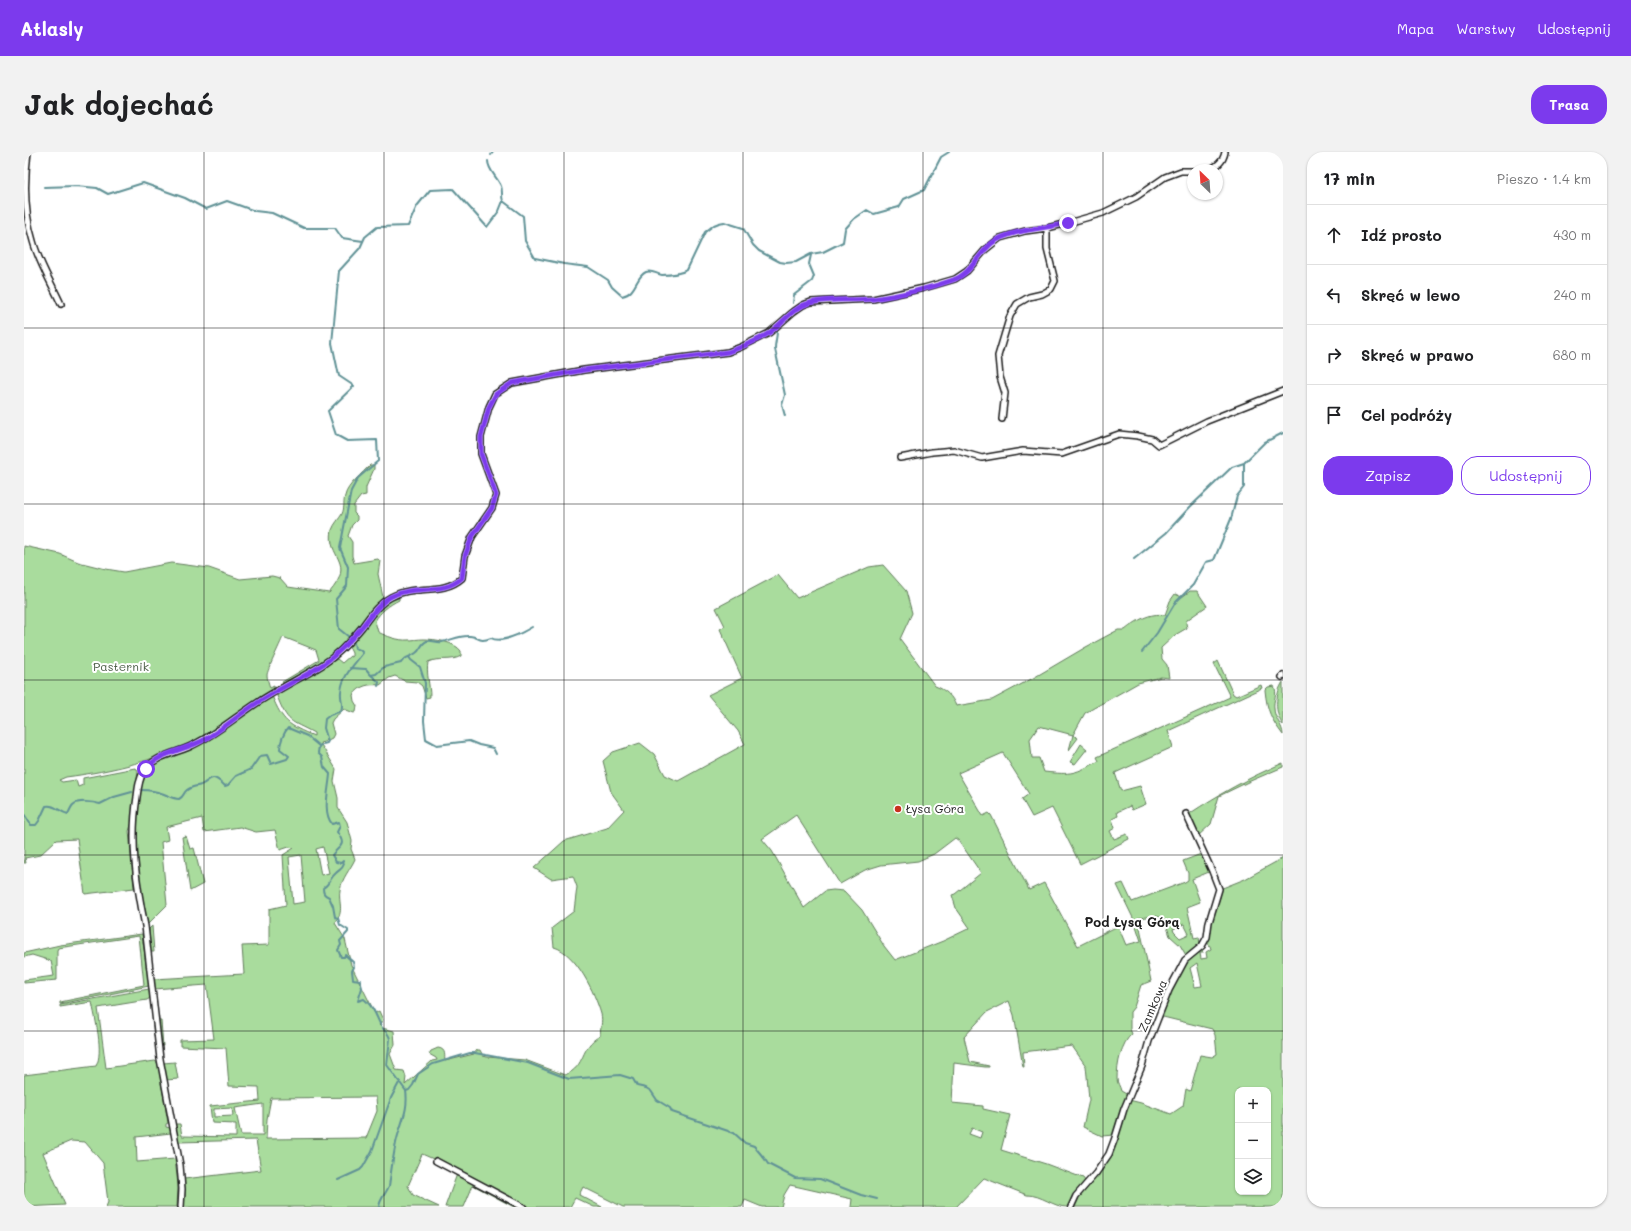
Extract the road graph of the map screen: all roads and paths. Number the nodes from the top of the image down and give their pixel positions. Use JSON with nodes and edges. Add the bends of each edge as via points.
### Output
{"nodes":[{"id":1,"x":28,"y":152,"type":"edge"},
{"id":2,"x":1225,"y":152,"type":"edge"},
{"id":3,"x":1219,"y":164,"type":"edge"},
{"id":4,"x":1187,"y":171,"type":"edge"},
{"id":5,"x":1047,"y":228,"type":"junction"},
{"id":6,"x":61,"y":304,"type":"dead end"},
{"id":7,"x":1283,"y":391,"type":"edge"},
{"id":8,"x":1002,"y":419,"type":"dead end"},
{"id":9,"x":900,"y":458,"type":"dead end"},
{"id":10,"x":1186,"y":814,"type":"dead end"},
{"id":11,"x":436,"y":1161,"type":"dead end"},
{"id":12,"x":181,"y":1207,"type":"edge"},
{"id":13,"x":523,"y":1207,"type":"edge"},
{"id":14,"x":1071,"y":1207,"type":"edge"}],
"edges":[{"from":1,"to":6,"type":"street","via":[[25,195],[29,228],[33,243]]},
{"from":2,"to":3,"type":"street"},
{"from":4,"to":5,"type":"street","via":[[1165,177],[1113,209]]},
{"from":5,"to":8,"type":"street","via":[[1047,249],[1055,281],[1051,289],[1016,304],[1010,316],[998,356],[1000,377],[1005,392]]},
{"from":5,"to":12,"type":"street","via":[[1025,230],[1000,238],[955,280],[873,299],[811,302],[803,305],[769,333],[728,352],[584,370],[512,383],[504,387],[496,394],[489,407],[481,437],[481,454],[496,495],[492,508],[472,537],[465,556],[462,578],[455,585],[401,592],[389,597],[377,607],[344,648],[323,664],[258,702],[202,741],[149,765],[138,788],[134,818],[134,855],[161,1066],[180,1165]]},
{"from":7,"to":9,"type":"street","via":[[1207,421],[1159,445],[1138,436],[1119,434],[1062,454],[1023,451],[982,458],[954,450]]},
{"from":10,"to":14,"type":"street","name":"Zamkowa","via":[[1219,889],[1207,937],[1202,946],[1185,960],[1169,990],[1109,1154],[1076,1196]]},
{"from":11,"to":13,"type":"street"}]}
